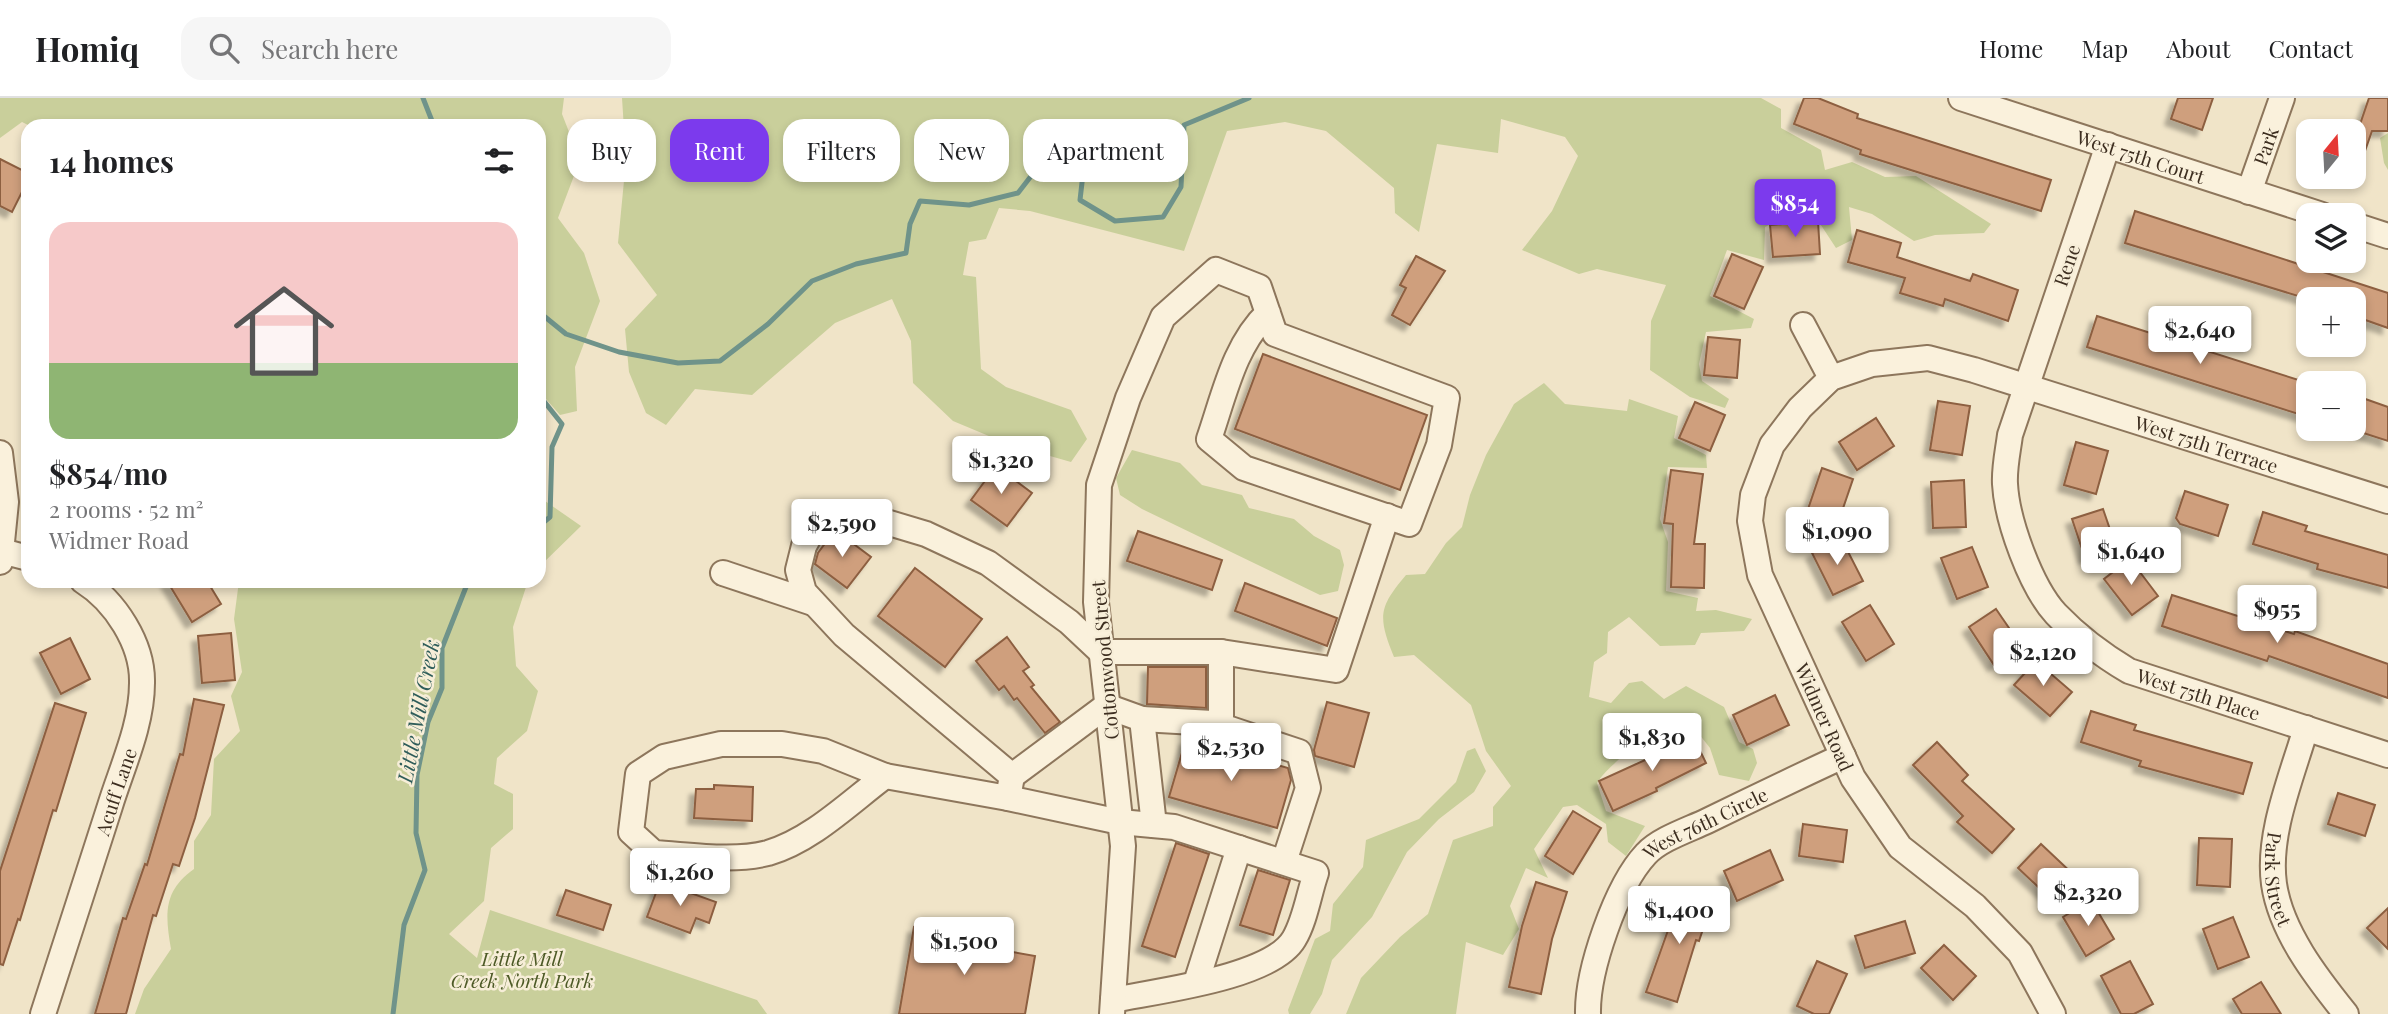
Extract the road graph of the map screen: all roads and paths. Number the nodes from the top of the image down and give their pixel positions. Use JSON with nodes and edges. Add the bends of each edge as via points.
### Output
{"nodes":[{"id":1,"x":1961,"y":98,"type":"edge"},
{"id":2,"x":2282,"y":98,"type":"edge"},
{"id":3,"x":2108,"y":145,"type":"junction"},
{"id":4,"x":2249,"y":192,"type":"junction"},
{"id":5,"x":2296,"y":207,"type":"edge"},
{"id":6,"x":2366,"y":229,"type":"edge"},
{"id":7,"x":2388,"y":236,"type":"edge"},
{"id":8,"x":1268,"y":313,"type":"junction"},
{"id":9,"x":1803,"y":325,"type":"dead end"},
{"id":10,"x":1831,"y":378,"type":"junction"},
{"id":11,"x":2024,"y":386,"type":"junction"},
{"id":12,"x":0,"y":453,"type":"edge"},
{"id":13,"x":2388,"y":501,"type":"edge"},
{"id":14,"x":1387,"y":516,"type":"junction"},
{"id":15,"x":1,"y":556,"type":"edge"},
{"id":16,"x":21,"y":557,"type":"edge"},
{"id":17,"x":723,"y":573,"type":"dead end"},
{"id":18,"x":94,"y":588,"type":"edge"},
{"id":19,"x":813,"y":603,"type":"junction"},
{"id":20,"x":1101,"y":652,"type":"junction"},
{"id":21,"x":1220,"y":652,"type":"junction"},
{"id":22,"x":1106,"y":706,"type":"junction"},
{"id":23,"x":1142,"y":719,"type":"junction"},
{"id":24,"x":1221,"y":726,"type":"junction"},
{"id":25,"x":2305,"y":728,"type":"junction"},
{"id":26,"x":1843,"y":755,"type":"junction"},
{"id":27,"x":2388,"y":755,"type":"edge"},
{"id":28,"x":885,"y":776,"type":"junction"},
{"id":29,"x":1010,"y":787,"type":"junction"},
{"id":30,"x":1120,"y":822,"type":"junction"},
{"id":31,"x":1154,"y":825,"type":"junction"},
{"id":32,"x":1240,"y":848,"type":"junction"},
{"id":33,"x":1284,"y":862,"type":"junction"},
{"id":34,"x":1196,"y":983,"type":"junction"},
{"id":35,"x":1113,"y":1007,"type":"edge"},
{"id":36,"x":43,"y":1014,"type":"edge"},
{"id":37,"x":1588,"y":1014,"type":"edge"},
{"id":38,"x":2053,"y":1014,"type":"edge"},
{"id":39,"x":2346,"y":1014,"type":"edge"}],
"edges":[{"from":1,"to":3,"type":"street","name":"West 75th Court"},
{"from":2,"to":4,"type":"street","name":"Park"},
{"from":3,"to":4,"type":"street","name":"West 75th Court"},
{"from":3,"to":11,"type":"street","name":"Rene"},
{"from":4,"to":5,"type":"street","name":"West 75th Court"},
{"from":6,"to":7,"type":"street"},
{"from":8,"to":14,"type":"street","via":[[1252,328],[1235,364],[1209,439],[1244,468]]},
{"from":8,"to":14,"type":"street","via":[[1275,334],[1447,398],[1438,444],[1409,524]]},
{"from":8,"to":20,"type":"street","name":"Cottonwood Street","via":[[1259,286],[1216,270],[1163,317],[1098,485]]},
{"from":9,"to":10,"type":"street"},
{"from":10,"to":11,"type":"street","name":"Widmer Road","via":[[1872,364],[1928,358]]},
{"from":10,"to":26,"type":"street","name":"Widmer Road","via":[[1772,445],[1754,495],[1750,522],[1760,575]]},
{"from":11,"to":13,"type":"street","name":"West 75th Terrace"},
{"from":11,"to":25,"type":"street","name":"West 75th Place","via":[[2010,435],[2005,482],[2011,524],[2054,612],[2095,650],[2129,671]]},
{"from":12,"to":15,"type":"street","via":[[6,502]]},
{"from":14,"to":21,"type":"street","via":[[1336,670]]},
{"from":15,"to":16,"type":"street"},
{"from":17,"to":19,"type":"street"},
{"from":18,"to":36,"type":"street","name":"Acuff Lane","via":[[128,631],[139,655],[142,681],[133,734]]},
{"from":19,"to":20,"type":"street","via":[[804,592],[798,570],[804,546],[816,524],[832,513],[856,513],[926,534],[988,563],[1069,622]]},
{"from":19,"to":29,"type":"street"},
{"from":20,"to":21,"type":"street"},
{"from":20,"to":22,"type":"street","name":"Cottonwood Street"},
{"from":21,"to":24,"type":"street"},
{"from":22,"to":23,"type":"street"},
{"from":22,"to":29,"type":"street"},
{"from":22,"to":30,"type":"street","name":"Cottonwood Street"},
{"from":23,"to":24,"type":"street"},
{"from":23,"to":31,"type":"street"},
{"from":24,"to":33,"type":"street","via":[[1299,752],[1308,788]]},
{"from":25,"to":27,"type":"street","name":"West 75th Place"},
{"from":25,"to":39,"type":"street","name":"Park Street","via":[[2275,838],[2274,885],[2290,933]]},
{"from":26,"to":37,"type":"street","name":"West 76th Circle","via":[[1646,853],[1621,893],[1608,928],[1587,993]]},
{"from":26,"to":38,"type":"street","name":"Widmer Road","via":[[1853,778],[1900,847],[1975,906],[2021,953]]},
{"from":28,"to":28,"type":"street","via":[[831,753],[782,744],[721,744],[664,757],[638,774],[631,832],[654,853],[766,853],[798,841]]},
{"from":28,"to":29,"type":"street"},
{"from":29,"to":30,"type":"street"},
{"from":30,"to":31,"type":"street"},
{"from":30,"to":35,"type":"street","name":"Cottonwood Street","via":[[1123,846]]},
{"from":31,"to":32,"type":"street"},
{"from":32,"to":33,"type":"street"},
{"from":32,"to":34,"type":"street"},
{"from":33,"to":34,"type":"street","via":[[1316,873],[1293,941],[1247,972]]},
{"from":34,"to":35,"type":"street"}]}
